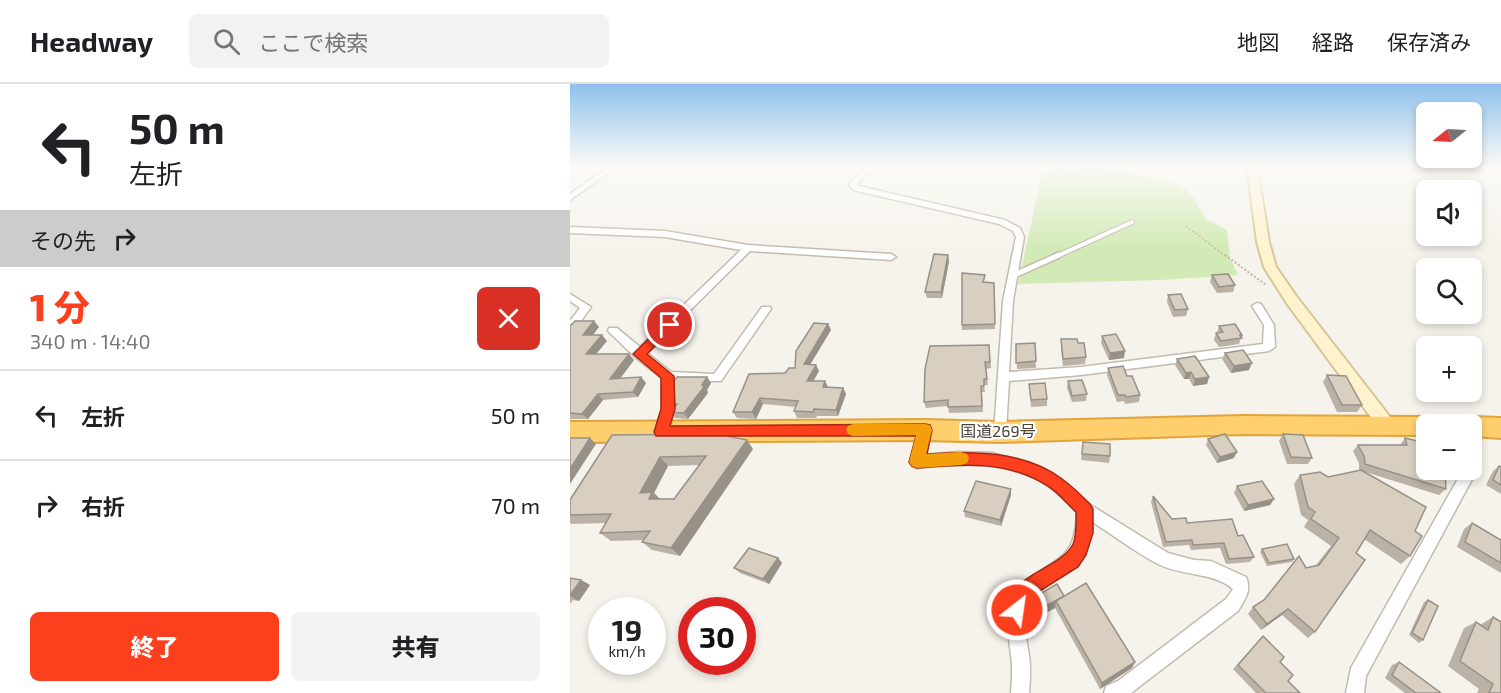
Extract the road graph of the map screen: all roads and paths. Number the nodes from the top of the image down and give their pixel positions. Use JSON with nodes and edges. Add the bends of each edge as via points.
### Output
{"nodes":[{"id":1,"x":884,"y":194,"type":"edge"},
{"id":2,"x":1256,"y":194,"type":"edge"},
{"id":3,"x":1132,"y":222,"type":"dead end"},
{"id":4,"x":1186,"y":226,"type":"dead end"},
{"id":5,"x":570,"y":230,"type":"edge"},
{"id":6,"x":748,"y":248,"type":"junction"},
{"id":7,"x":891,"y":257,"type":"dead end"},
{"id":8,"x":1012,"y":276,"type":"junction"},
{"id":9,"x":570,"y":297,"type":"edge"},
{"id":10,"x":1291,"y":299,"type":"junction"},
{"id":11,"x":1257,"y":306,"type":"dead end"},
{"id":12,"x":765,"y":309,"type":"dead end"},
{"id":13,"x":570,"y":328,"type":"edge"},
{"id":14,"x":613,"y":331,"type":"dead end"},
{"id":15,"x":639,"y":354,"type":"junction"},
{"id":16,"x":668,"y":376,"type":"junction"},
{"id":17,"x":1004,"y":377,"type":"junction"},
{"id":18,"x":1387,"y":426,"type":"junction"},
{"id":19,"x":1416,"y":426,"type":"edge"},
{"id":20,"x":1482,"y":427,"type":"edge"},
{"id":21,"x":1501,"y":428,"type":"edge"},
{"id":22,"x":925,"y":430,"type":"junction"},
{"id":23,"x":570,"y":432,"type":"edge"},
{"id":24,"x":661,"y":432,"type":"junction"},
{"id":25,"x":1000,"y":432,"type":"junction"},
{"id":26,"x":1464,"y":480,"type":"edge"},
{"id":27,"x":1084,"y":509,"type":"junction"},
{"id":28,"x":1020,"y":693,"type":"edge"},
{"id":29,"x":1113,"y":693,"type":"edge"},
{"id":30,"x":1355,"y":693,"type":"edge"}],
"edges":[{"from":1,"to":8,"type":"street","via":[[988,218],[1017,230],[1020,237]]},
{"from":2,"to":10,"type":"street","via":[[1270,267]]},
{"from":3,"to":8,"type":"lane"},
{"from":4,"to":10,"type":"path","via":[[1260,282]]},
{"from":5,"to":6,"type":"street","via":[[665,234]]},
{"from":6,"to":7,"type":"street"},
{"from":6,"to":15,"type":"street"},
{"from":8,"to":17,"type":"street"},
{"from":9,"to":13,"type":"street","via":[[586,307]]},
{"from":10,"to":18,"type":"street"},
{"from":11,"to":17,"type":"street","via":[[1269,325],[1269,347]]},
{"from":12,"to":16,"type":"street","via":[[717,378]]},
{"from":14,"to":15,"type":"street"},
{"from":15,"to":16,"type":"street"},
{"from":16,"to":24,"type":"street","via":[[668,409]]},
{"from":17,"to":25,"type":"street"},
{"from":18,"to":19,"type":"highway","name":"国道269号"},
{"from":18,"to":25,"type":"highway","name":"国道269号","via":[[1243,425]]},
{"from":20,"to":21,"type":"highway"},
{"from":22,"to":24,"type":"highway","name":"国道269号"},
{"from":22,"to":25,"type":"highway","name":"国道269号"},
{"from":22,"to":27,"type":"street","via":[[917,462],[992,459],[1032,470],[1056,483]]},
{"from":23,"to":24,"type":"highway","name":"国道269号","via":[[611,436]]},
{"from":26,"to":30,"type":"street","via":[[1357,674]]},
{"from":27,"to":28,"type":"street","via":[[1084,533],[1072,561],[1020,598],[1015,622]]},
{"from":27,"to":29,"type":"street","via":[[1164,559],[1211,569],[1240,583],[1241,591],[1232,605]]}]}
